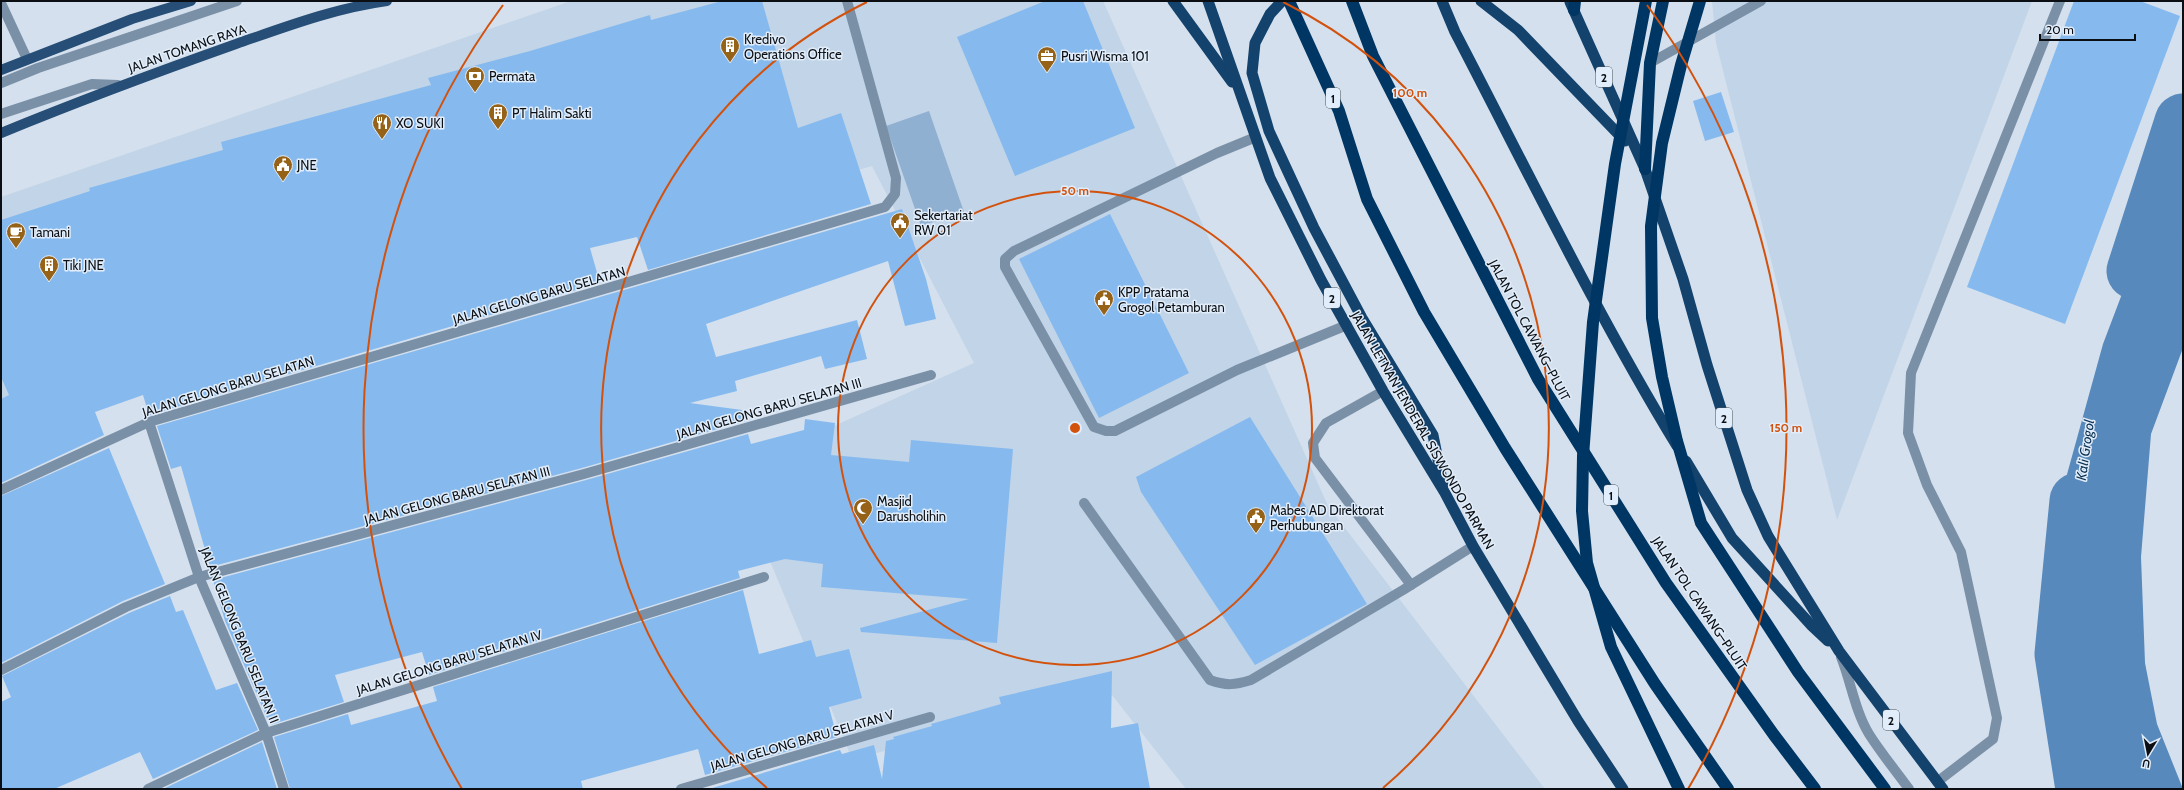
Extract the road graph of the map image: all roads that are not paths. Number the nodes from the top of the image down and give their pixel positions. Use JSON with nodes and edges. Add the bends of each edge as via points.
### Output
{"nodes":[{"id":1,"x":191,"y":1,"type":"edge"},
{"id":2,"x":238,"y":1,"type":"edge"},
{"id":3,"x":387,"y":1,"type":"edge"},
{"id":4,"x":847,"y":1,"type":"edge"},
{"id":5,"x":1173,"y":1,"type":"edge"},
{"id":6,"x":1208,"y":1,"type":"edge"},
{"id":7,"x":1282,"y":1,"type":"edge"},
{"id":8,"x":1290,"y":1,"type":"edge"},
{"id":9,"x":1352,"y":1,"type":"edge"},
{"id":10,"x":1442,"y":1,"type":"edge"},
{"id":11,"x":1481,"y":1,"type":"edge"},
{"id":12,"x":1646,"y":1,"type":"edge"},
{"id":13,"x":1663,"y":1,"type":"edge"},
{"id":14,"x":1700,"y":1,"type":"edge"},
{"id":15,"x":1761,"y":1,"type":"edge"},
{"id":16,"x":2060,"y":1,"type":"edge"},
{"id":17,"x":1,"y":3,"type":"edge"},
{"id":18,"x":1573,"y":4,"type":"edge"},
{"id":19,"x":28,"y":59,"type":"junction"},
{"id":20,"x":1650,"y":63,"type":"junction"},
{"id":21,"x":1,"y":70,"type":"edge"},
{"id":22,"x":1,"y":83,"type":"edge"},
{"id":23,"x":118,"y":86,"type":"junction"},
{"id":24,"x":1240,"y":92,"type":"junction"},
{"id":25,"x":1,"y":114,"type":"edge"},
{"id":26,"x":1,"y":133,"type":"edge"},
{"id":27,"x":1256,"y":137,"type":"junction"},
{"id":28,"x":1638,"y":154,"type":"junction"},
{"id":29,"x":1645,"y":169,"type":"junction"},
{"id":30,"x":1347,"y":325,"type":"junction"},
{"id":31,"x":931,"y":375,"type":"dead end"},
{"id":32,"x":1383,"y":391,"type":"junction"},
{"id":33,"x":149,"y":422,"type":"junction"},
{"id":34,"x":1,"y":490,"type":"edge"},
{"id":35,"x":1445,"y":493,"type":"junction"},
{"id":36,"x":1084,"y":503,"type":"dead end"},
{"id":37,"x":1473,"y":546,"type":"junction"},
{"id":38,"x":199,"y":577,"type":"junction"},
{"id":39,"x":764,"y":577,"type":"dead end"},
{"id":40,"x":1411,"y":585,"type":"junction"},
{"id":41,"x":1838,"y":651,"type":"junction"},
{"id":42,"x":1,"y":670,"type":"edge"},
{"id":43,"x":930,"y":717,"type":"dead end"},
{"id":44,"x":266,"y":733,"type":"junction"},
{"id":45,"x":1940,"y":786,"type":"edge"},
{"id":46,"x":148,"y":789,"type":"edge"},
{"id":47,"x":284,"y":789,"type":"edge"},
{"id":48,"x":681,"y":789,"type":"edge"},
{"id":49,"x":1623,"y":789,"type":"edge"},
{"id":50,"x":1679,"y":789,"type":"edge"},
{"id":51,"x":1728,"y":789,"type":"edge"},
{"id":52,"x":1815,"y":789,"type":"edge"},
{"id":53,"x":1885,"y":789,"type":"edge"},
{"id":54,"x":1909,"y":789,"type":"edge"}],
"edges":[{"from":1,"to":19,"type":"main road","via":[[132,19]]},
{"from":2,"to":22,"type":"street","via":[[38,68]]},
{"from":3,"to":23,"type":"main road","name":"JALAN TOMANG RAYA","via":[[363,4],[280,29]]},
{"from":4,"to":33,"type":"street","name":"JALAN GELONG BARU SELATAN","via":[[896,178],[895,194],[885,207]]},
{"from":5,"to":24,"type":"highway"},
{"from":6,"to":24,"type":"highway","name":"JALAN LETNAN JENDERAL SISWONDO PARMAN","number":"2"},
{"from":7,"to":35,"type":"highway","via":[[1270,14],[1255,43],[1252,73],[1269,131],[1314,228],[1362,318],[1433,435]]},
{"from":8,"to":51,"type":"highway","number":"1","bridge":true,"via":[[1339,111],[1367,199],[1424,312],[1505,448],[1630,644]]},
{"from":9,"to":52,"type":"highway","name":"JALAN TOL CAWANG–PLUIT","number":"1","bridge":true,"via":[[1374,56],[1538,379],[1666,583]]},
{"from":10,"to":41,"type":"highway","number":"2","via":[[1454,32],[1646,396],[1732,538]]},
{"from":11,"to":28,"type":"highway","via":[[1518,30]]},
{"from":12,"to":50,"type":"highway","bridge":true,"via":[[1615,164],[1592,322],[1582,511],[1587,563],[1611,647]]},
{"from":13,"to":20,"type":"highway"},
{"from":14,"to":53,"type":"highway","bridge":true,"via":[[1662,143],[1651,226],[1652,318],[1665,392],[1701,523],[1798,672]]},
{"from":15,"to":20,"type":"street"},
{"from":16,"to":45,"type":"street","via":[[1911,373],[1908,433],[1927,485],[1962,552],[1997,718],[1992,738]]},
{"from":17,"to":19,"type":"street"},
{"from":18,"to":28,"type":"highway","number":"2"},
{"from":19,"to":21,"type":"main road"},
{"from":20,"to":29,"type":"highway"},
{"from":23,"to":25,"type":"street","via":[[92,84]]},
{"from":23,"to":26,"type":"main road","name":"JALAN TOMANG RAYA"},
{"from":24,"to":27,"type":"highway","name":"JALAN LETNAN JENDERAL SISWONDO PARMAN","number":"2"},
{"from":27,"to":30,"type":"highway","name":"JALAN LETNAN JENDERAL SISWONDO PARMAN","number":"2","via":[[1270,178],[1321,280]]},
{"from":27,"to":30,"type":"street","via":[[1210,156],[1014,251],[1005,259],[1005,267],[1094,427],[1106,431],[1115,430],[1256,362]]},
{"from":28,"to":29,"type":"highway","number":"2"},
{"from":29,"to":41,"type":"highway","number":"2","via":[[1683,279],[1747,490],[1768,536]]},
{"from":30,"to":32,"type":"highway","name":"JALAN LETNAN JENDERAL SISWONDO PARMAN","number":"2"},
{"from":31,"to":38,"type":"street","name":"JALAN GELONG BARU SELATAN III","via":[[584,474]]},
{"from":32,"to":35,"type":"highway","name":"JALAN LETNAN JENDERAL SISWONDO PARMAN","number":"2"},
{"from":32,"to":40,"type":"street","via":[[1326,423],[1313,443],[1315,458]]},
{"from":33,"to":34,"type":"street","name":"JALAN GELONG BARU SELATAN"},
{"from":33,"to":38,"type":"street","name":"JALAN GELONG BARU SELATAN II"},
{"from":35,"to":37,"type":"highway","name":"JALAN LETNAN JENDERAL SISWONDO PARMAN","number":"2"},
{"from":36,"to":40,"type":"street","via":[[1210,680],[1222,685],[1235,685],[1251,680]]},
{"from":37,"to":40,"type":"street"},
{"from":37,"to":49,"type":"highway","name":"JALAN LETNAN JENDERAL SISWONDO PARMAN","number":"2","via":[[1578,721]]},
{"from":38,"to":42,"type":"street","name":"JALAN GELONG BARU SELATAN III","via":[[126,607]]},
{"from":38,"to":44,"type":"street","name":"JALAN GELONG BARU SELATAN II"},
{"from":39,"to":44,"type":"street","name":"JALAN GELONG BARU SELATAN IV"},
{"from":41,"to":45,"type":"highway","number":"2"},
{"from":41,"to":54,"type":"street","via":[[1869,734]]},
{"from":43,"to":48,"type":"street","name":"JALAN GELONG BARU SELATAN V"},
{"from":44,"to":46,"type":"street","name":"JALAN GELONG BARU SELATAN IV"},
{"from":44,"to":47,"type":"street","name":"JALAN GELONG BARU SELATAN II"}]}
